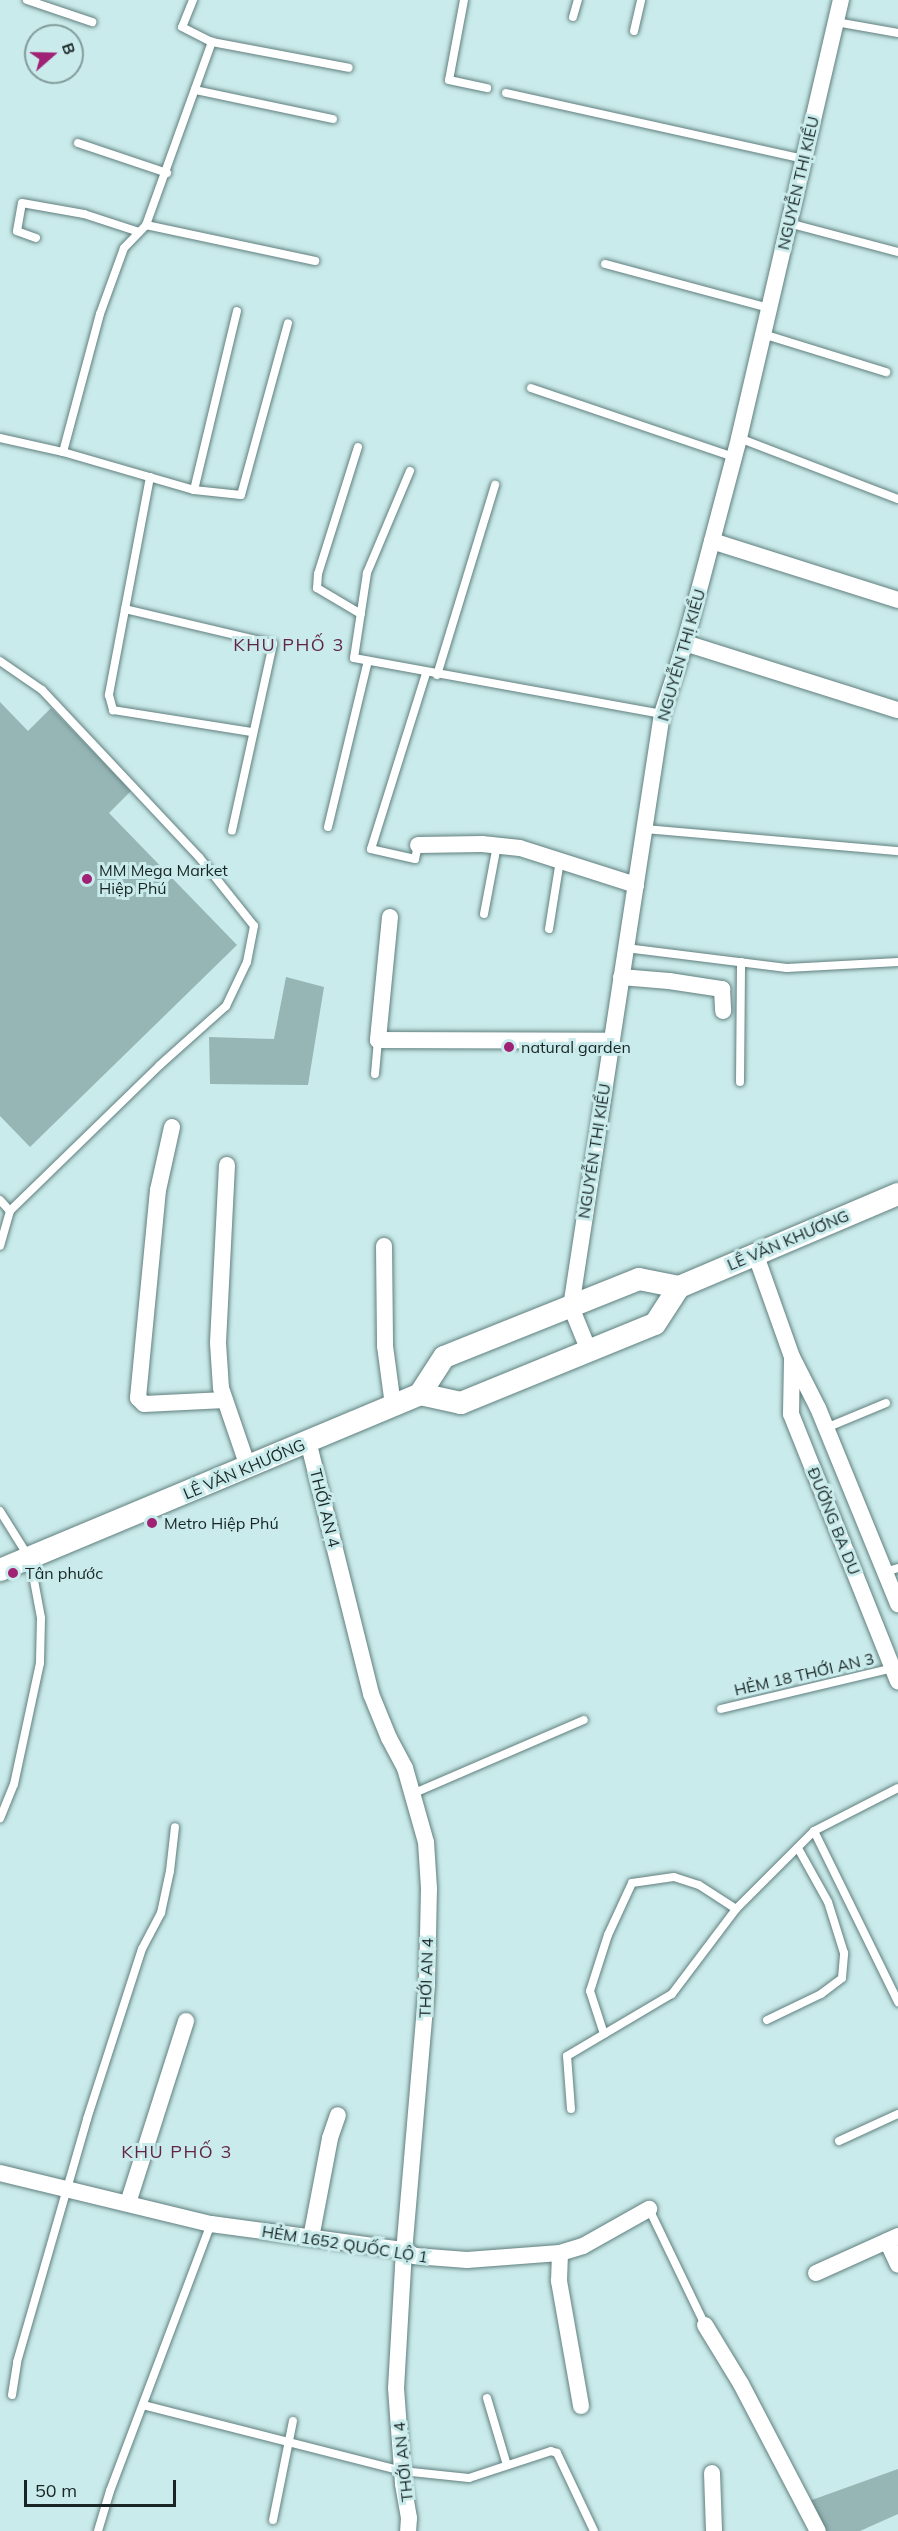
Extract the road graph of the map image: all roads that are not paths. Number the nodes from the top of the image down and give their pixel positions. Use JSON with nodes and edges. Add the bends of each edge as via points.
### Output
{"nodes":[{"id":1,"x":27,"y":0,"type":"edge"},
{"id":2,"x":193,"y":0,"type":"edge"},
{"id":3,"x":464,"y":0,"type":"edge"},
{"id":4,"x":578,"y":0,"type":"edge"},
{"id":5,"x":641,"y":0,"type":"edge"},
{"id":6,"x":841,"y":0,"type":"edge"},
{"id":7,"x":573,"y":17,"type":"dead end"},
{"id":8,"x":92,"y":22,"type":"dead end"},
{"id":9,"x":836,"y":22,"type":"junction"},
{"id":10,"x":634,"y":31,"type":"dead end"},
{"id":11,"x":898,"y":33,"type":"edge"},
{"id":12,"x":212,"y":42,"type":"junction"},
{"id":13,"x":349,"y":68,"type":"dead end"},
{"id":14,"x":487,"y":88,"type":"dead end"},
{"id":15,"x":195,"y":90,"type":"junction"},
{"id":16,"x":506,"y":93,"type":"dead end"},
{"id":17,"x":333,"y":119,"type":"dead end"},
{"id":18,"x":78,"y":143,"type":"dead end"},
{"id":19,"x":803,"y":159,"type":"junction"},
{"id":20,"x":167,"y":173,"type":"junction"},
{"id":21,"x":788,"y":223,"type":"junction"},
{"id":22,"x":142,"y":229,"type":"junction"},
{"id":23,"x":36,"y":238,"type":"dead end"},
{"id":24,"x":898,"y":252,"type":"edge"},
{"id":25,"x":315,"y":261,"type":"dead end"},
{"id":26,"x":605,"y":264,"type":"dead end"},
{"id":27,"x":769,"y":308,"type":"junction"},
{"id":28,"x":237,"y":311,"type":"dead end"},
{"id":29,"x":288,"y":322,"type":"dead end"},
{"id":30,"x":762,"y":334,"type":"junction"},
{"id":31,"x":886,"y":372,"type":"dead end"},
{"id":32,"x":531,"y":388,"type":"dead end"},
{"id":33,"x":0,"y":438,"type":"edge"},
{"id":34,"x":738,"y":438,"type":"junction"},
{"id":35,"x":358,"y":447,"type":"dead end"},
{"id":36,"x":63,"y":452,"type":"junction"},
{"id":37,"x":734,"y":457,"type":"junction"},
{"id":38,"x":410,"y":471,"type":"dead end"},
{"id":39,"x":150,"y":477,"type":"junction"},
{"id":40,"x":495,"y":485,"type":"dead end"},
{"id":41,"x":194,"y":490,"type":"junction"},
{"id":42,"x":898,"y":499,"type":"edge"},
{"id":43,"x":712,"y":541,"type":"junction"},
{"id":44,"x":898,"y":600,"type":"edge"},
{"id":45,"x":125,"y":609,"type":"junction"},
{"id":46,"x":361,"y":614,"type":"junction"},
{"id":47,"x":685,"y":643,"type":"junction"},
{"id":48,"x":0,"y":661,"type":"edge"},
{"id":49,"x":368,"y":661,"type":"junction"},
{"id":50,"x":426,"y":673,"type":"junction"},
{"id":51,"x":437,"y":675,"type":"junction"},
{"id":52,"x":898,"y":710,"type":"edge"},
{"id":53,"x":662,"y":714,"type":"junction"},
{"id":54,"x":252,"y":732,"type":"junction"},
{"id":55,"x":328,"y":827,"type":"dead end"},
{"id":56,"x":646,"y":829,"type":"junction"},
{"id":57,"x":232,"y":831,"type":"dead end"},
{"id":58,"x":418,"y":845,"type":"joint"},
{"id":59,"x":497,"y":845,"type":"junction"},
{"id":60,"x":898,"y":851,"type":"edge"},
{"id":61,"x":560,"y":860,"type":"junction"},
{"id":62,"x":636,"y":885,"type":"junction"},
{"id":63,"x":484,"y":914,"type":"dead end"},
{"id":64,"x":390,"y":917,"type":"dead end"},
{"id":65,"x":549,"y":929,"type":"dead end"},
{"id":66,"x":626,"y":948,"type":"junction"},
{"id":67,"x":741,"y":962,"type":"junction"},
{"id":68,"x":898,"y":962,"type":"edge"},
{"id":69,"x":621,"y":977,"type":"junction"},
{"id":70,"x":723,"y":1011,"type":"dead end"},
{"id":71,"x":378,"y":1040,"type":"junction"},
{"id":72,"x":611,"y":1041,"type":"junction"},
{"id":73,"x":375,"y":1074,"type":"dead end"},
{"id":74,"x":740,"y":1082,"type":"dead end"},
{"id":75,"x":172,"y":1127,"type":"dead end"},
{"id":76,"x":227,"y":1165,"type":"dead end"},
{"id":77,"x":898,"y":1194,"type":"edge"},
{"id":78,"x":0,"y":1200,"type":"edge"},
{"id":79,"x":10,"y":1211,"type":"junction"},
{"id":80,"x":0,"y":1246,"type":"edge"},
{"id":81,"x":384,"y":1246,"type":"dead end"},
{"id":82,"x":755,"y":1253,"type":"junction"},
{"id":83,"x":679,"y":1287,"type":"junction"},
{"id":84,"x":571,"y":1306,"type":"junction"},
{"id":85,"x":589,"y":1351,"type":"junction"},
{"id":86,"x":792,"y":1357,"type":"junction"},
{"id":87,"x":420,"y":1394,"type":"junction"},
{"id":88,"x":225,"y":1400,"type":"junction"},
{"id":89,"x":886,"y":1404,"type":"dead end"},
{"id":90,"x":393,"y":1405,"type":"junction"},
{"id":91,"x":826,"y":1428,"type":"junction"},
{"id":92,"x":308,"y":1441,"type":"junction"},
{"id":93,"x":248,"y":1467,"type":"junction"},
{"id":94,"x":0,"y":1511,"type":"edge"},
{"id":95,"x":30,"y":1559,"type":"junction"},
{"id":96,"x":892,"y":1570,"type":"edge"},
{"id":97,"x":1,"y":1572,"type":"edge"},
{"id":98,"x":898,"y":1604,"type":"edge"},
{"id":99,"x":896,"y":1675,"type":"edge"},
{"id":100,"x":721,"y":1709,"type":"dead end"},
{"id":101,"x":584,"y":1719,"type":"dead end"},
{"id":102,"x":898,"y":1788,"type":"edge"},
{"id":103,"x":412,"y":1794,"type":"junction"},
{"id":104,"x":0,"y":1818,"type":"edge"},
{"id":105,"x":175,"y":1827,"type":"dead end"},
{"id":106,"x":813,"y":1831,"type":"junction"},
{"id":107,"x":798,"y":1848,"type":"junction"},
{"id":108,"x":736,"y":1909,"type":"junction"},
{"id":109,"x":898,"y":2001,"type":"edge"},
{"id":110,"x":767,"y":2020,"type":"dead end"},
{"id":111,"x":186,"y":2021,"type":"dead end"},
{"id":112,"x":604,"y":2034,"type":"junction"},
{"id":113,"x":571,"y":2109,"type":"dead end"},
{"id":114,"x":898,"y":2114,"type":"edge"},
{"id":115,"x":338,"y":2115,"type":"dead end"},
{"id":116,"x":839,"y":2141,"type":"dead end"},
{"id":117,"x":0,"y":2173,"type":"edge"},
{"id":118,"x":69,"y":2189,"type":"junction"},
{"id":119,"x":129,"y":2203,"type":"junction"},
{"id":120,"x":649,"y":2209,"type":"joint"},
{"id":121,"x":211,"y":2224,"type":"junction"},
{"id":122,"x":311,"y":2238,"type":"junction"},
{"id":123,"x":892,"y":2238,"type":"edge"},
{"id":124,"x":404,"y":2250,"type":"junction"},
{"id":125,"x":560,"y":2253,"type":"junction"},
{"id":126,"x":898,"y":2265,"type":"edge"},
{"id":127,"x":816,"y":2273,"type":"dead end"},
{"id":128,"x":705,"y":2325,"type":"joint"},
{"id":129,"x":12,"y":2395,"type":"dead end"},
{"id":130,"x":487,"y":2398,"type":"dead end"},
{"id":131,"x":143,"y":2405,"type":"junction"},
{"id":132,"x":581,"y":2406,"type":"dead end"},
{"id":133,"x":293,"y":2421,"type":"dead end"},
{"id":134,"x":289,"y":2440,"type":"junction"},
{"id":135,"x":507,"y":2465,"type":"junction"},
{"id":136,"x":402,"y":2471,"type":"junction"},
{"id":137,"x":712,"y":2473,"type":"dead end"},
{"id":138,"x":273,"y":2520,"type":"dead end"},
{"id":139,"x":98,"y":2531,"type":"edge"},
{"id":140,"x":408,"y":2531,"type":"edge"},
{"id":141,"x":594,"y":2531,"type":"edge"},
{"id":142,"x":714,"y":2531,"type":"edge"},
{"id":143,"x":818,"y":2531,"type":"edge"}],
"edges":[{"from":1,"to":8,"type":"lane"},
{"from":2,"to":12,"type":"lane","via":[[182,27]]},
{"from":3,"to":14,"type":"lane","via":[[448,80]]},
{"from":4,"to":7,"type":"lane"},
{"from":5,"to":10,"type":"lane"},
{"from":6,"to":9,"type":"street","name":"NGUYỄN THỊ KIỂU"},
{"from":9,"to":11,"type":"lane"},
{"from":9,"to":19,"type":"street","name":"NGUYỄN THỊ KIỂU"},
{"from":12,"to":13,"type":"lane"},
{"from":12,"to":15,"type":"lane"},
{"from":15,"to":17,"type":"lane"},
{"from":15,"to":20,"type":"lane"},
{"from":16,"to":19,"type":"lane"},
{"from":18,"to":20,"type":"lane"},
{"from":19,"to":21,"type":"street","name":"NGUYỄN THỊ KIỂU"},
{"from":20,"to":22,"type":"lane"},
{"from":21,"to":24,"type":"lane"},
{"from":21,"to":27,"type":"street","name":"NGUYỄN THỊ KIỂU"},
{"from":22,"to":23,"type":"lane","via":[[22,203],[17,231]]},
{"from":22,"to":25,"type":"lane"},
{"from":22,"to":36,"type":"lane","via":[[124,248],[100,314]]},
{"from":26,"to":27,"type":"lane"},
{"from":27,"to":30,"type":"street","name":"NGUYỄN THỊ KIỂU"},
{"from":28,"to":41,"type":"lane"},
{"from":29,"to":41,"type":"lane","via":[[241,495]]},
{"from":30,"to":31,"type":"lane"},
{"from":30,"to":34,"type":"street","name":"NGUYỄN THỊ KIỂU"},
{"from":32,"to":37,"type":"lane"},
{"from":33,"to":36,"type":"lane"},
{"from":34,"to":37,"type":"street","name":"NGUYỄN THỊ KIỂU"},
{"from":34,"to":42,"type":"lane"},
{"from":35,"to":46,"type":"lane","via":[[317,588]]},
{"from":36,"to":39,"type":"lane"},
{"from":37,"to":43,"type":"street","name":"NGUYỄN THỊ KIỂU"},
{"from":38,"to":46,"type":"lane","via":[[367,573]]},
{"from":39,"to":41,"type":"lane"},
{"from":39,"to":45,"type":"lane"},
{"from":40,"to":51,"type":"lane"},
{"from":43,"to":44,"type":"street"},
{"from":43,"to":47,"type":"street","name":"NGUYỄN THỊ KIỂU"},
{"from":45,"to":54,"type":"lane","via":[[273,644]]},
{"from":45,"to":54,"type":"lane","via":[[109,695],[113,710]]},
{"from":46,"to":49,"type":"lane","via":[[354,658]]},
{"from":47,"to":52,"type":"street"},
{"from":47,"to":53,"type":"street","name":"NGUYỄN THỊ KIỂU"},
{"from":48,"to":79,"type":"lane","via":[[42,690],[199,856],[254,926],[247,962],[226,1006]]},
{"from":49,"to":50,"type":"lane"},
{"from":49,"to":55,"type":"lane"},
{"from":50,"to":51,"type":"lane"},
{"from":50,"to":58,"type":"lane","via":[[371,849],[415,859]]},
{"from":51,"to":53,"type":"lane"},
{"from":53,"to":56,"type":"street","name":"NGUYỄN THỊ KIỂU"},
{"from":54,"to":57,"type":"lane"},
{"from":56,"to":60,"type":"lane"},
{"from":56,"to":62,"type":"street","name":"NGUYỄN THỊ KIỂU"},
{"from":58,"to":59,"type":"street"},
{"from":59,"to":61,"type":"street"},
{"from":59,"to":63,"type":"lane"},
{"from":61,"to":62,"type":"street"},
{"from":61,"to":65,"type":"lane"},
{"from":62,"to":66,"type":"street","name":"NGUYỄN THỊ KIỂU"},
{"from":64,"to":71,"type":"street"},
{"from":66,"to":67,"type":"lane"},
{"from":66,"to":69,"type":"street","name":"NGUYỄN THỊ KIỂU"},
{"from":67,"to":68,"type":"lane","via":[[787,968]]},
{"from":67,"to":74,"type":"lane"},
{"from":69,"to":70,"type":"street","via":[[722,989]]},
{"from":69,"to":72,"type":"street","name":"NGUYỄN THỊ KIỂU"},
{"from":71,"to":72,"type":"street"},
{"from":71,"to":73,"type":"lane"},
{"from":72,"to":84,"type":"street","name":"NGUYỄN THỊ KIỂU"},
{"from":75,"to":88,"type":"street","via":[[158,1190],[138,1398],[144,1404]]},
{"from":76,"to":88,"type":"street","via":[[218,1343]]},
{"from":77,"to":82,"type":"main road","name":"LÊ VĂN KHƯƠNG"},
{"from":78,"to":79,"type":"lane"},
{"from":79,"to":80,"type":"lane"},
{"from":81,"to":90,"type":"street","via":[[385,1346]]},
{"from":82,"to":83,"type":"main road","name":"LÊ VĂN KHƯƠNG"},
{"from":82,"to":86,"type":"street","name":"ĐƯỜNG BA DU"},
{"from":83,"to":84,"type":"main road","via":[[639,1279]]},
{"from":83,"to":85,"type":"main road","via":[[656,1324]]},
{"from":84,"to":85,"type":"street"},
{"from":84,"to":87,"type":"main road","via":[[444,1357]]},
{"from":85,"to":87,"type":"main road","via":[[461,1403]]},
{"from":86,"to":91,"type":"street","name":"ĐƯỜNG BA DU"},
{"from":86,"to":99,"type":"street","name":"ĐƯỜNG BA DU","via":[[791,1414]]},
{"from":87,"to":90,"type":"main road","name":"LÊ VĂN KHƯƠNG"},
{"from":88,"to":93,"type":"street"},
{"from":89,"to":91,"type":"lane"},
{"from":90,"to":92,"type":"main road","name":"LÊ VĂN KHƯƠNG"},
{"from":91,"to":96,"type":"street","name":"ĐƯỜNG BA DU"},
{"from":92,"to":93,"type":"main road","name":"LÊ VĂN KHƯƠNG"},
{"from":92,"to":103,"type":"street","name":"THỚI AN 4","via":[[371,1694],[405,1768]]},
{"from":93,"to":95,"type":"main road","name":"LÊ VĂN KHƯƠNG"},
{"from":94,"to":95,"type":"lane"},
{"from":95,"to":97,"type":"main road","name":"LÊ VĂN KHƯƠNG"},
{"from":95,"to":104,"type":"lane","via":[[41,1618],[40,1663],[14,1784]]},
{"from":96,"to":98,"type":"street","name":"ĐƯỜNG BA DU"},
{"from":99,"to":100,"type":"lane","name":"HẺM 18 THỚI AN 3"},
{"from":101,"to":103,"type":"lane"},
{"from":102,"to":106,"type":"lane"},
{"from":103,"to":124,"type":"street","name":"THỚI AN 4","via":[[426,1842],[429,1912],[422,2064]]},
{"from":105,"to":118,"type":"lane","via":[[160,1913],[142,1948],[87,2119]]},
{"from":106,"to":107,"type":"lane"},
{"from":106,"to":109,"type":"lane"},
{"from":107,"to":108,"type":"lane"},
{"from":107,"to":110,"type":"lane","via":[[828,1902],[844,1953],[842,1978],[821,1994]]},
{"from":108,"to":112,"type":"lane","via":[[672,1994]]},
{"from":108,"to":112,"type":"lane","via":[[699,1885],[674,1877],[632,1882],[608,1935],[590,1991]]},
{"from":111,"to":119,"type":"street"},
{"from":112,"to":113,"type":"lane","via":[[567,2056]]},
{"from":114,"to":116,"type":"lane"},
{"from":115,"to":122,"type":"street"},
{"from":117,"to":118,"type":"street","name":"HẺM 1652 QUỐC LỘ 1"},
{"from":118,"to":119,"type":"street","name":"HẺM 1652 QUỐC LỘ 1"},
{"from":118,"to":129,"type":"lane","via":[[17,2362]]},
{"from":119,"to":121,"type":"street","name":"HẺM 1652 QUỐC LỘ 1"},
{"from":120,"to":125,"type":"street","name":"HẺM 1652 QUỐC LỘ 1","via":[[583,2246]]},
{"from":120,"to":128,"type":"lane"},
{"from":121,"to":122,"type":"street","name":"HẺM 1652 QUỐC LỘ 1"},
{"from":121,"to":131,"type":"lane"},
{"from":122,"to":124,"type":"street","name":"HẺM 1652 QUỐC LỘ 1"},
{"from":123,"to":126,"type":"street"},
{"from":123,"to":127,"type":"street"},
{"from":124,"to":125,"type":"street","name":"HẺM 1652 QUỐC LỘ 1","via":[[415,2256],[467,2260]]},
{"from":124,"to":136,"type":"street","name":"THỚI AN 4","via":[[396,2388]]},
{"from":125,"to":132,"type":"street","via":[[559,2281]]},
{"from":128,"to":143,"type":"street","via":[[741,2384]]},
{"from":130,"to":135,"type":"lane"},
{"from":131,"to":134,"type":"lane"},
{"from":131,"to":139,"type":"lane"},
{"from":133,"to":134,"type":"lane"},
{"from":134,"to":136,"type":"lane"},
{"from":134,"to":138,"type":"lane"},
{"from":135,"to":136,"type":"lane","via":[[469,2478]]},
{"from":135,"to":141,"type":"lane","via":[[551,2451],[557,2453]]},
{"from":136,"to":140,"type":"street","name":"THỚI AN 4"},
{"from":137,"to":142,"type":"street"}]}
